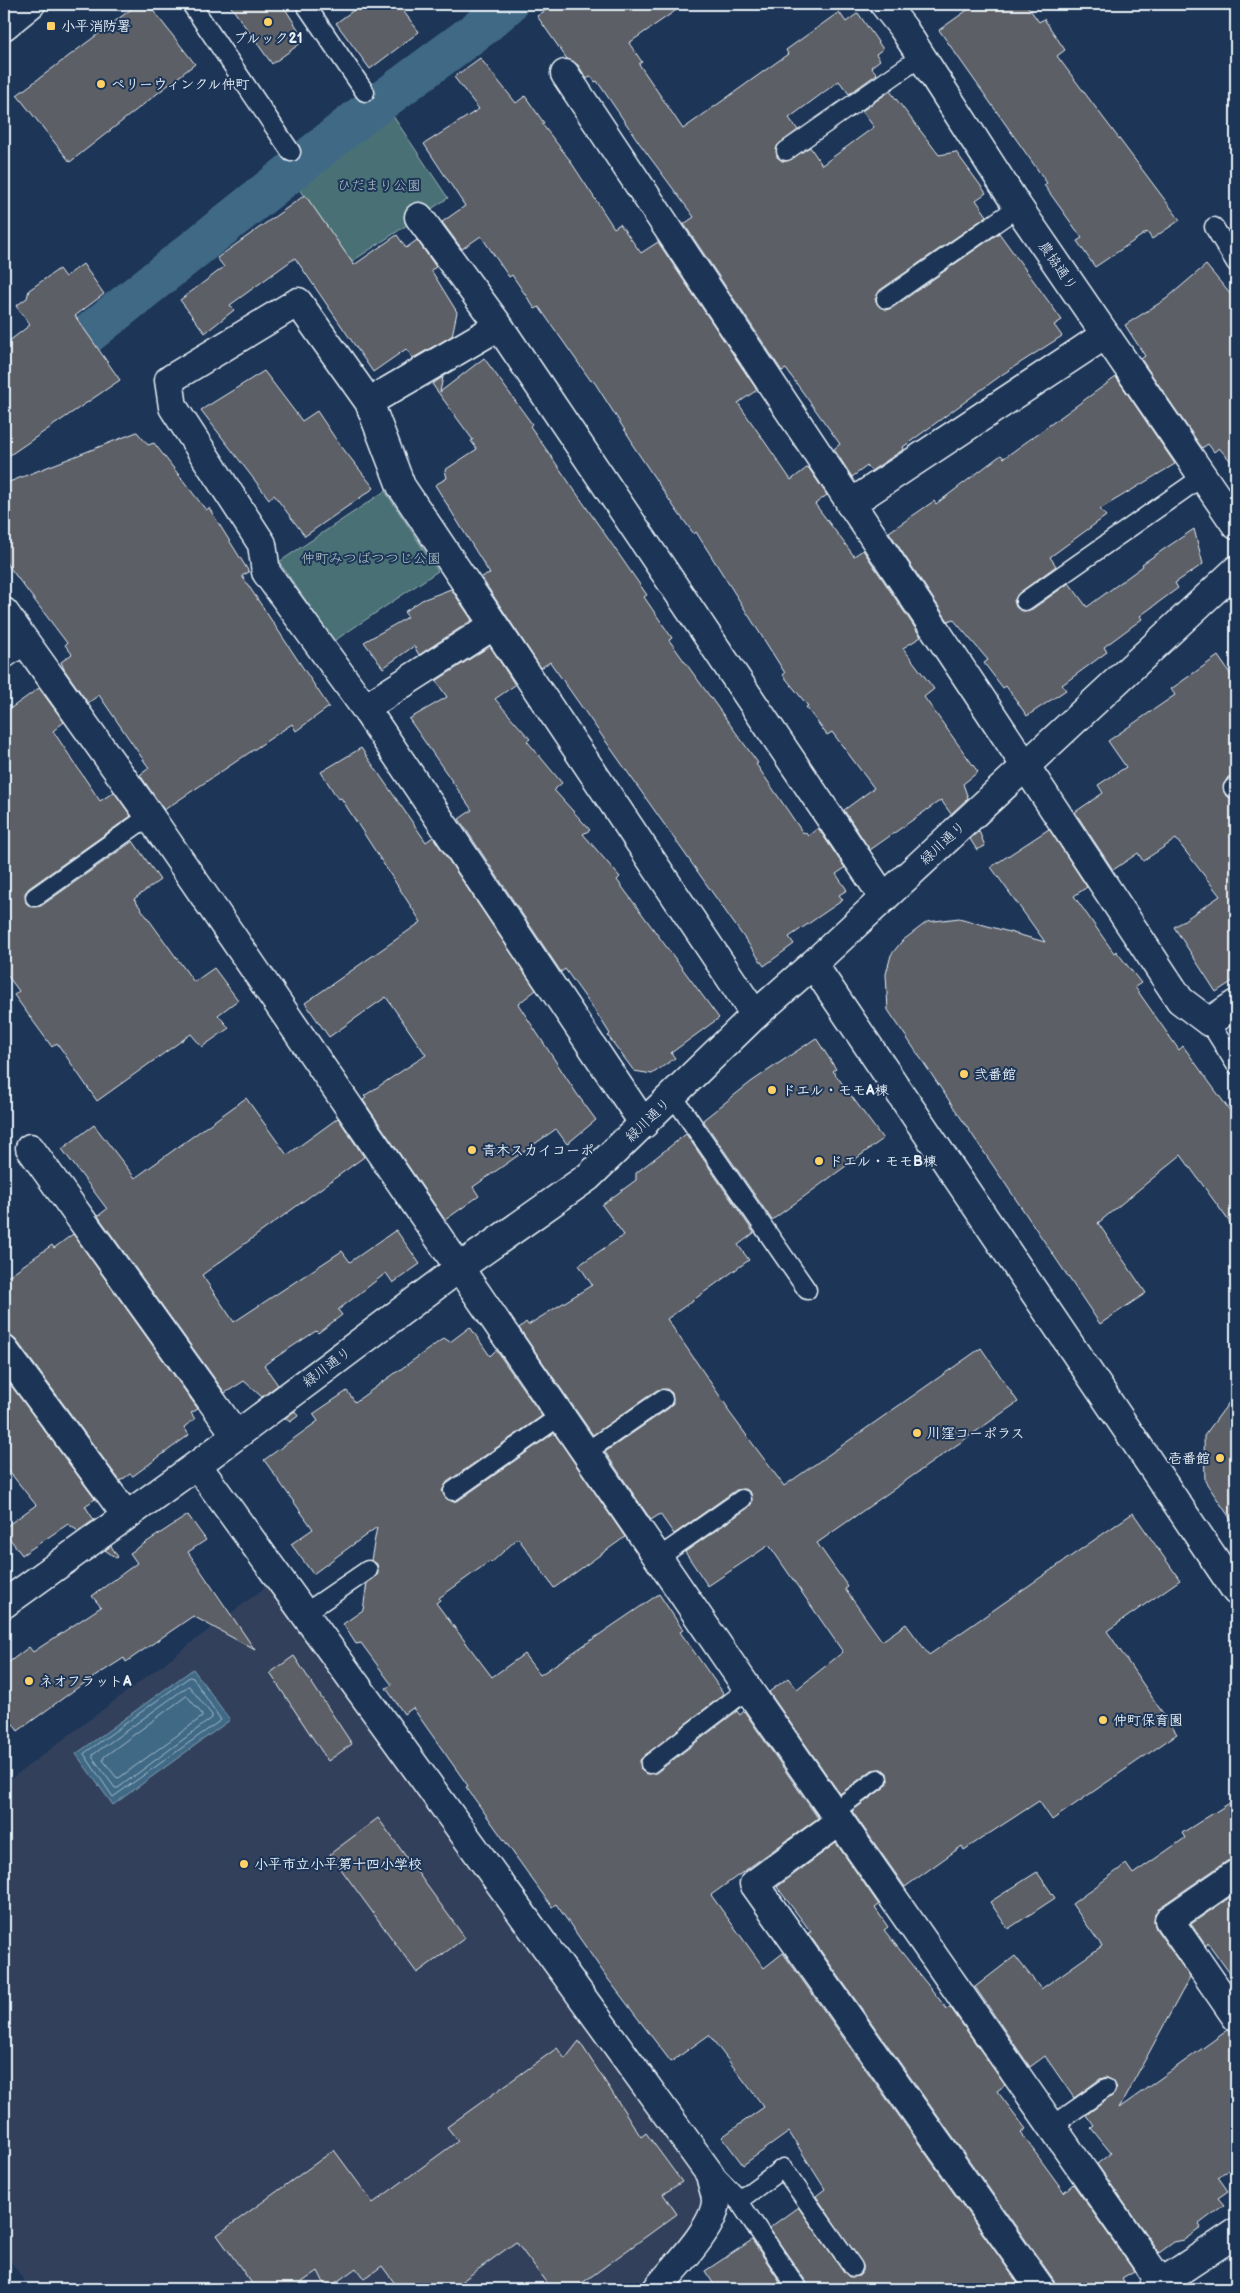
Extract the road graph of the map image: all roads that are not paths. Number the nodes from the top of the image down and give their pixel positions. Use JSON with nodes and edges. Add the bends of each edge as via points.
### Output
{"nodes":[{"id":1,"x":31,"y":4,"type":"edge"},
{"id":2,"x":191,"y":4,"type":"edge"},
{"id":3,"x":305,"y":4,"type":"edge"},
{"id":4,"x":884,"y":4,"type":"edge"},
{"id":5,"x":4,"y":26,"type":"edge"},
{"id":6,"x":922,"y":56,"type":"junction"},
{"id":7,"x":566,"y":74,"type":"dead end"},
{"id":8,"x":365,"y":92,"type":"dead end"},
{"id":9,"x":786,"y":151,"type":"dead end"},
{"id":10,"x":291,"y":152,"type":"dead end"},
{"id":11,"x":1018,"y":207,"type":"junction"},
{"id":12,"x":419,"y":217,"type":"dead end"},
{"id":13,"x":1214,"y":227,"type":"dead end"},
{"id":14,"x":1236,"y":263,"type":"edge"},
{"id":15,"x":886,"y":299,"type":"dead end"},
{"id":16,"x":499,"y":326,"type":"junction"},
{"id":17,"x":1105,"y":335,"type":"junction"},
{"id":18,"x":369,"y":402,"type":"junction"},
{"id":19,"x":1202,"y":477,"type":"junction"},
{"id":20,"x":850,"y":504,"type":"junction"},
{"id":21,"x":1236,"y":525,"type":"edge"},
{"id":22,"x":1236,"y":570,"type":"edge"},
{"id":23,"x":1025,"y":601,"type":"dead end"},
{"id":24,"x":4,"y":612,"type":"edge"},
{"id":25,"x":494,"y":625,"type":"junction"},
{"id":26,"x":27,"y":644,"type":"junction"},
{"id":27,"x":4,"y":660,"type":"edge"},
{"id":28,"x":365,"y":708,"type":"junction"},
{"id":29,"x":1026,"y":765,"type":"junction"},
{"id":30,"x":149,"y":816,"type":"junction"},
{"id":31,"x":35,"y":897,"type":"dead end"},
{"id":32,"x":884,"y":898,"type":"junction"},
{"id":33,"x":813,"y":964,"type":"junction"},
{"id":34,"x":1236,"y":1004,"type":"edge"},
{"id":35,"x":755,"y":1015,"type":"junction"},
{"id":36,"x":1209,"y":1022,"type":"junction"},
{"id":37,"x":1236,"y":1065,"type":"edge"},
{"id":38,"x":673,"y":1096,"type":"junction"},
{"id":39,"x":644,"y":1124,"type":"junction"},
{"id":40,"x":30,"y":1148,"type":"dead end"},
{"id":41,"x":459,"y":1268,"type":"junction"},
{"id":42,"x":807,"y":1290,"type":"dead end"},
{"id":43,"x":4,"y":1350,"type":"edge"},
{"id":44,"x":663,"y":1399,"type":"dead end"},
{"id":45,"x":560,"y":1416,"type":"junction"},
{"id":46,"x":236,"y":1435,"type":"junction"},
{"id":47,"x":586,"y":1452,"type":"junction"},
{"id":48,"x":197,"y":1465,"type":"junction"},
{"id":49,"x":453,"y":1491,"type":"dead end"},
{"id":50,"x":742,"y":1499,"type":"dead end"},
{"id":51,"x":126,"y":1515,"type":"junction"},
{"id":52,"x":658,"y":1558,"type":"junction"},
{"id":53,"x":368,"y":1570,"type":"dead end"},
{"id":54,"x":1236,"y":1591,"type":"edge"},
{"id":55,"x":4,"y":1601,"type":"edge"},
{"id":56,"x":304,"y":1613,"type":"junction"},
{"id":57,"x":748,"y":1689,"type":"junction"},
{"id":58,"x":650,"y":1764,"type":"dead end"},
{"id":59,"x":878,"y":1779,"type":"dead end"},
{"id":60,"x":837,"y":1816,"type":"junction"},
{"id":61,"x":1236,"y":1874,"type":"edge"},
{"id":62,"x":1236,"y":2017,"type":"edge"},
{"id":63,"x":1106,"y":2088,"type":"dead end"},
{"id":64,"x":1052,"y":2126,"type":"junction"},
{"id":65,"x":698,"y":2156,"type":"junction"},
{"id":66,"x":738,"y":2201,"type":"junction"},
{"id":67,"x":1236,"y":2233,"type":"edge"},
{"id":68,"x":853,"y":2267,"type":"dead end"},
{"id":69,"x":1157,"y":2286,"type":"edge"},
{"id":70,"x":658,"y":2289,"type":"edge"},
{"id":71,"x":798,"y":2289,"type":"edge"},
{"id":72,"x":1041,"y":2289,"type":"edge"}],
"edges":[{"from":1,"to":5,"type":"street"},
{"from":2,"to":10,"type":"lane"},
{"from":3,"to":8,"type":"lane"},
{"from":4,"to":6,"type":"street","name":"農協通り"},
{"from":6,"to":9,"type":"lane"},
{"from":6,"to":11,"type":"street","name":"農協通り"},
{"from":7,"to":20,"type":"street"},
{"from":11,"to":15,"type":"lane"},
{"from":11,"to":17,"type":"street","name":"農協通り"},
{"from":12,"to":16,"type":"street"},
{"from":13,"to":14,"type":"lane"},
{"from":16,"to":18,"type":"street"},
{"from":16,"to":32,"type":"street"},
{"from":17,"to":19,"type":"street","name":"農協通り"},
{"from":17,"to":20,"type":"street"},
{"from":18,"to":25,"type":"street","via":[[401,486]]},
{"from":18,"to":28,"type":"street","via":[[298,302],[170,380],[173,407],[262,544],[266,572]]},
{"from":19,"to":21,"type":"street","name":"農協通り"},
{"from":19,"to":23,"type":"lane"},
{"from":20,"to":29,"type":"street"},
{"from":22,"to":29,"type":"street","name":"緑川通り"},
{"from":24,"to":26,"type":"street"},
{"from":25,"to":28,"type":"street"},
{"from":25,"to":35,"type":"street"},
{"from":26,"to":27,"type":"lane"},
{"from":26,"to":30,"type":"street"},
{"from":28,"to":39,"type":"street"},
{"from":29,"to":32,"type":"street","name":"緑川通り"},
{"from":29,"to":36,"type":"street","via":[[1180,1000]]},
{"from":30,"to":31,"type":"lane"},
{"from":30,"to":41,"type":"street"},
{"from":32,"to":33,"type":"street","name":"緑川通り"},
{"from":33,"to":35,"type":"street","name":"緑川通り"},
{"from":33,"to":54,"type":"street"},
{"from":34,"to":36,"type":"street"},
{"from":35,"to":38,"type":"street","name":"緑川通り"},
{"from":36,"to":37,"type":"lane"},
{"from":38,"to":39,"type":"street","name":"緑川通り"},
{"from":38,"to":42,"type":"lane"},
{"from":39,"to":41,"type":"street","name":"緑川通り","via":[[588,1178]]},
{"from":40,"to":46,"type":"street"},
{"from":41,"to":45,"type":"street"},
{"from":41,"to":46,"type":"street","name":"緑川通り"},
{"from":43,"to":51,"type":"street"},
{"from":44,"to":47,"type":"lane"},
{"from":45,"to":47,"type":"street"},
{"from":45,"to":49,"type":"lane"},
{"from":46,"to":48,"type":"street","name":"緑川通り"},
{"from":47,"to":52,"type":"street"},
{"from":48,"to":51,"type":"street","name":"緑川通り"},
{"from":48,"to":56,"type":"street"},
{"from":50,"to":52,"type":"lane"},
{"from":51,"to":55,"type":"street","name":"緑川通り"},
{"from":52,"to":57,"type":"street"},
{"from":53,"to":56,"type":"lane"},
{"from":56,"to":65,"type":"street"},
{"from":57,"to":58,"type":"lane"},
{"from":57,"to":60,"type":"street"},
{"from":59,"to":60,"type":"lane"},
{"from":60,"to":64,"type":"street"},
{"from":60,"to":72,"type":"street","via":[[754,1884]]},
{"from":61,"to":62,"type":"street","via":[[1169,1920]]},
{"from":63,"to":64,"type":"lane"},
{"from":64,"to":69,"type":"street"},
{"from":65,"to":66,"type":"lane"},
{"from":65,"to":70,"type":"street","via":[[710,2174],[716,2201],[703,2231]]},
{"from":66,"to":68,"type":"lane","via":[[783,2168]]},
{"from":66,"to":71,"type":"lane"},
{"from":67,"to":69,"type":"street"}]}
